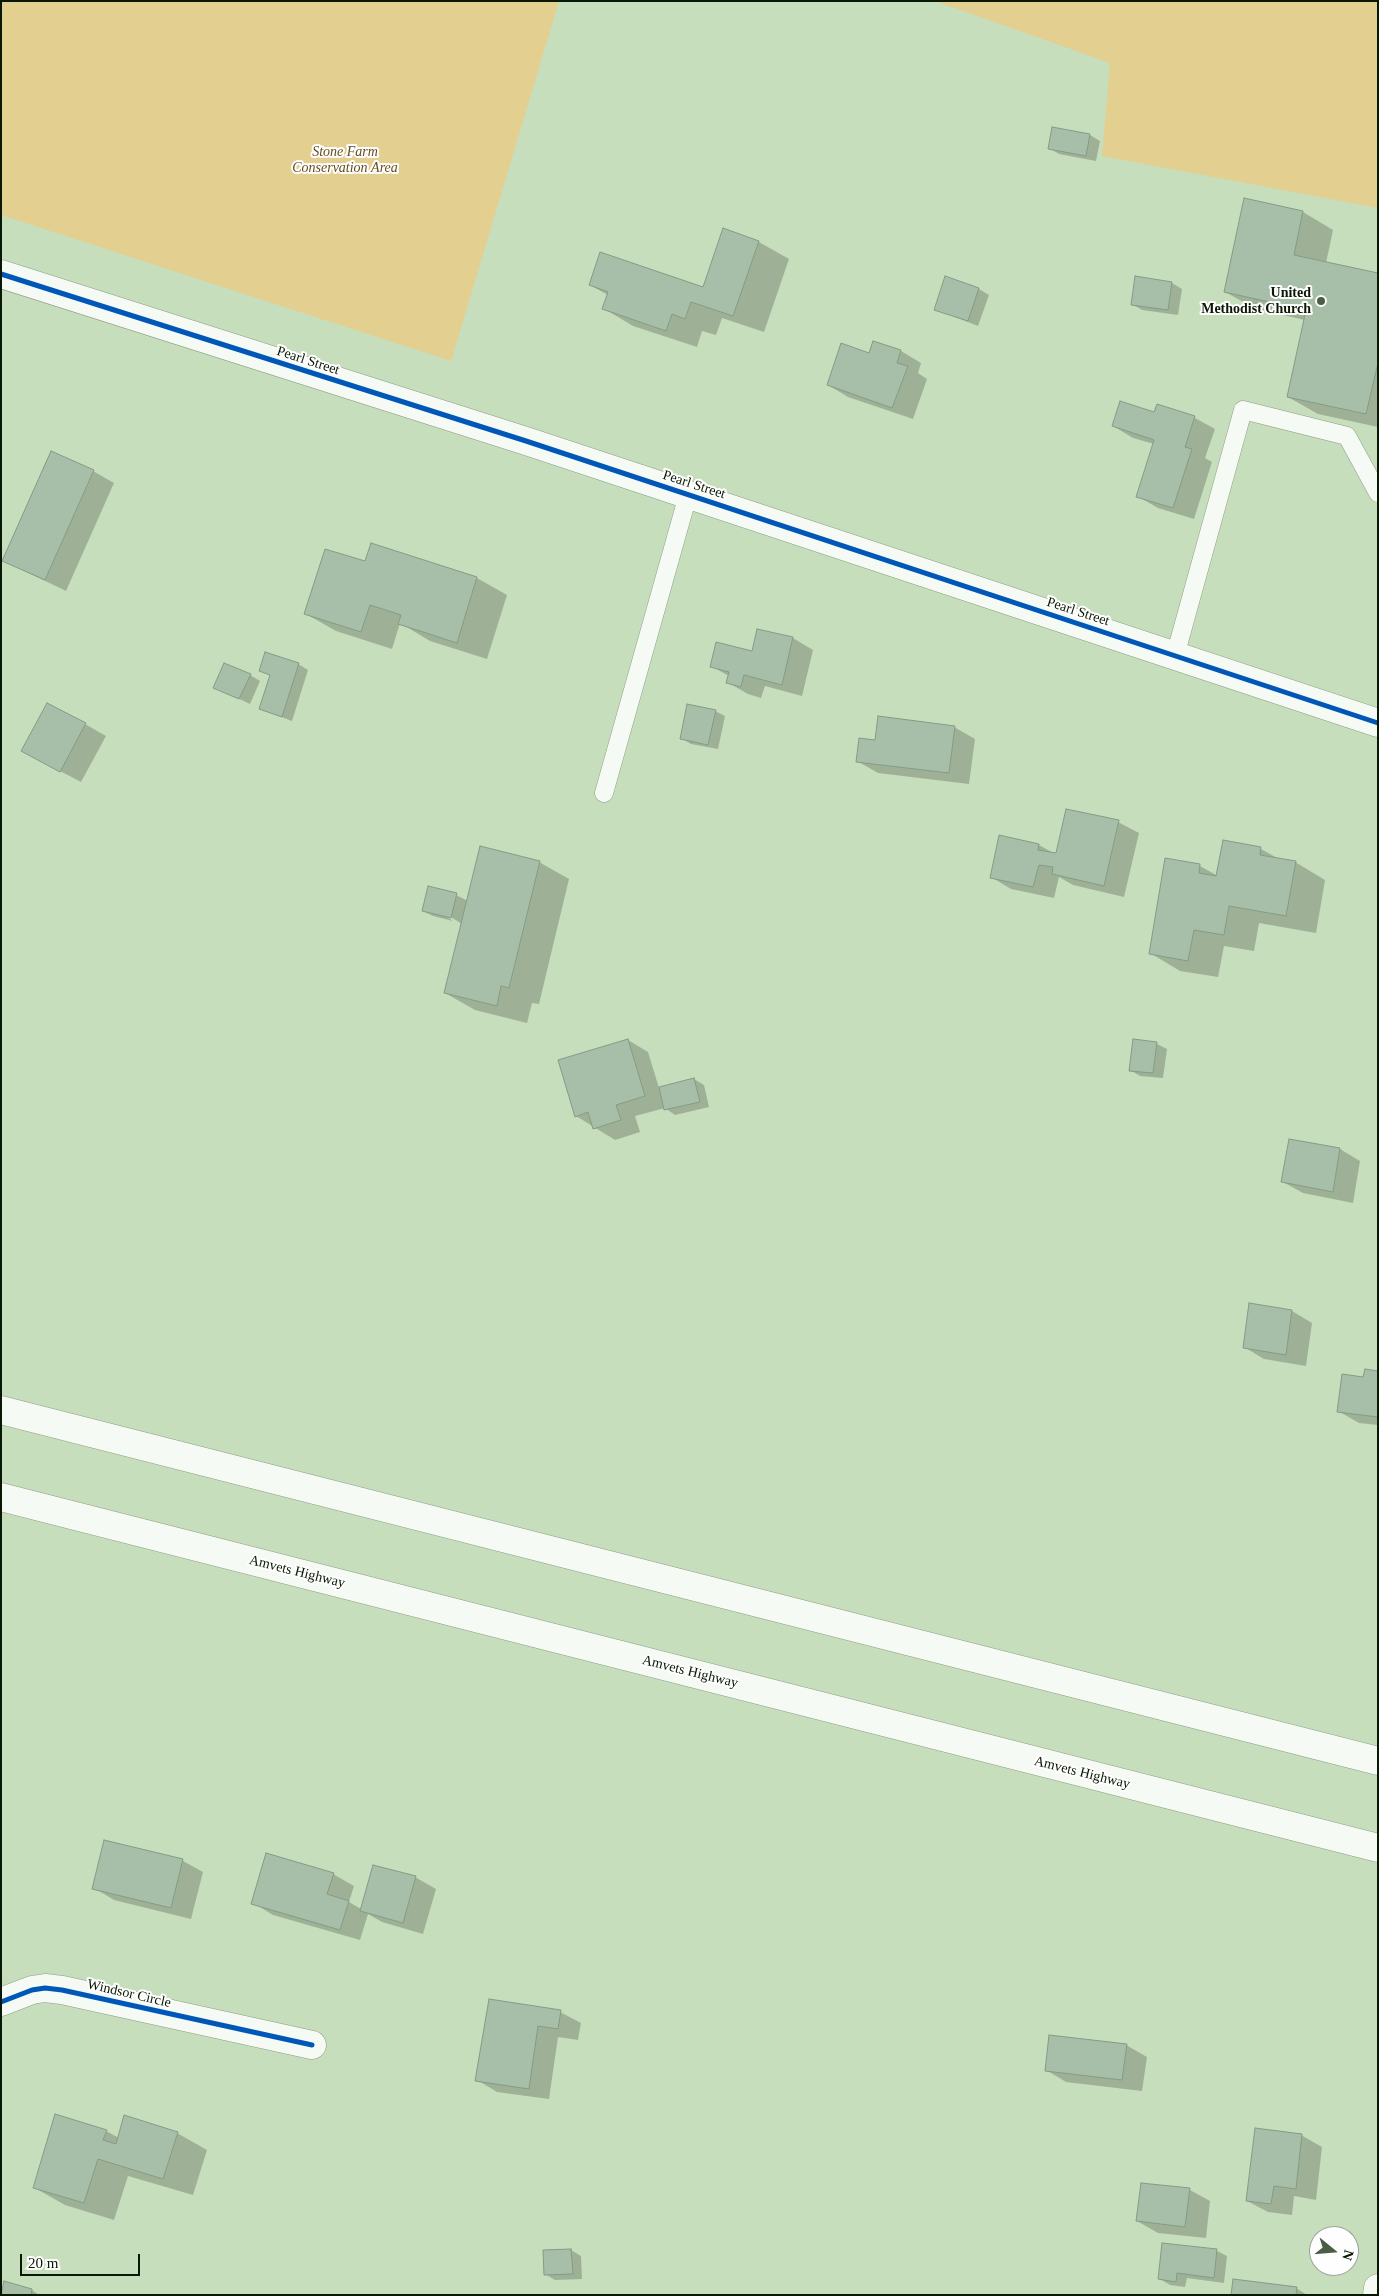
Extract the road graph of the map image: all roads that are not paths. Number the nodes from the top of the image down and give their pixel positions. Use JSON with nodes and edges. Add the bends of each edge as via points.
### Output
{"nodes":[{"id":1,"x":1,"y":274,"type":"edge"},
{"id":2,"x":1378,"y":492,"type":"edge"},
{"id":3,"x":688,"y":495,"type":"junction"},
{"id":4,"x":1175,"y":656,"type":"junction"},
{"id":5,"x":1378,"y":723,"type":"edge"},
{"id":6,"x":604,"y":793,"type":"dead end"},
{"id":7,"x":1,"y":1410,"type":"edge"},
{"id":8,"x":1,"y":1497,"type":"edge"},
{"id":9,"x":1378,"y":1761,"type":"edge"},
{"id":10,"x":1378,"y":1848,"type":"edge"},
{"id":11,"x":1,"y":2002,"type":"edge"},
{"id":12,"x":312,"y":2045,"type":"dead end"},
{"id":13,"x":1378,"y":2288,"type":"edge"},
{"id":14,"x":1377,"y":2295,"type":"edge"}],
"edges":[{"from":1,"to":3,"type":"main road","name":"Pearl Street"},
{"from":2,"to":4,"type":"lane","via":[[1347,436],[1243,410]]},
{"from":3,"to":4,"type":"main road","name":"Pearl Street"},
{"from":3,"to":6,"type":"lane"},
{"from":4,"to":5,"type":"main road","name":"Pearl Street"},
{"from":7,"to":9,"type":"main road"},
{"from":8,"to":10,"type":"main road","name":"Amvets Highway"},
{"from":11,"to":12,"type":"main road","name":"Windsor Circle","via":[[32,1990],[62,1990]]},
{"from":13,"to":14,"type":"main road"}]}
